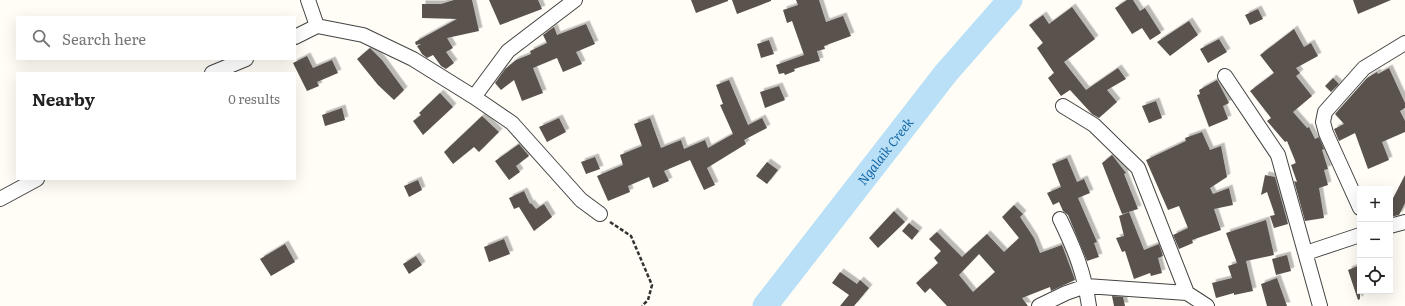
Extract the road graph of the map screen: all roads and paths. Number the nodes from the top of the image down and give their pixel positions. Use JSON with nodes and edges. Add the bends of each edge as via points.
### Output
{"nodes":[{"id":1,"x":308,"y":0,"type":"edge"},
{"id":2,"x":574,"y":0,"type":"edge"},
{"id":3,"x":317,"y":26,"type":"junction"},
{"id":4,"x":296,"y":36,"type":"edge"},
{"id":5,"x":1405,"y":43,"type":"edge"},
{"id":6,"x":244,"y":60,"type":"edge"},
{"id":7,"x":214,"y":72,"type":"edge"},
{"id":8,"x":1225,"y":76,"type":"dead end"},
{"id":9,"x":474,"y":97,"type":"junction"},
{"id":10,"x":1063,"y":106,"type":"dead end"},
{"id":11,"x":35,"y":180,"type":"edge"},
{"id":12,"x":0,"y":199,"type":"edge"},
{"id":13,"x":1357,"y":201,"type":"edge"},
{"id":14,"x":600,"y":214,"type":"joint"},
{"id":15,"x":1060,"y":219,"type":"dead end"},
{"id":16,"x":1405,"y":222,"type":"edge"},
{"id":17,"x":1393,"y":225,"type":"edge"},
{"id":18,"x":1357,"y":236,"type":"edge"},
{"id":19,"x":1306,"y":253,"type":"junction"},
{"id":20,"x":1086,"y":286,"type":"junction"},
{"id":21,"x":1187,"y":294,"type":"junction"},
{"id":22,"x":642,"y":306,"type":"edge"},
{"id":23,"x":1039,"y":306,"type":"edge"},
{"id":24,"x":1089,"y":306,"type":"edge"},
{"id":25,"x":1207,"y":306,"type":"edge"},
{"id":26,"x":1320,"y":306,"type":"edge"}],
"edges":[{"from":1,"to":3,"type":"street"},
{"from":2,"to":9,"type":"street","via":[[508,51]]},
{"from":3,"to":4,"type":"street"},
{"from":3,"to":9,"type":"street","via":[[363,35],[413,59]]},
{"from":5,"to":13,"type":"street","via":[[1364,68],[1325,112],[1323,122],[1326,133]]},
{"from":6,"to":7,"type":"street"},
{"from":8,"to":19,"type":"street","via":[[1278,154]]},
{"from":9,"to":14,"type":"street","via":[[512,122],[581,200]]},
{"from":10,"to":21,"type":"street","via":[[1094,125],[1138,168]]},
{"from":11,"to":12,"type":"street"},
{"from":14,"to":22,"type":"path","via":[[631,236],[644,264],[652,285],[648,300]]},
{"from":15,"to":20,"type":"street","via":[[1077,253]]},
{"from":16,"to":17,"type":"street"},
{"from":18,"to":19,"type":"street"},
{"from":19,"to":26,"type":"street"},
{"from":20,"to":21,"type":"street"},
{"from":20,"to":23,"type":"street"},
{"from":20,"to":24,"type":"street"},
{"from":21,"to":25,"type":"street"}]}
